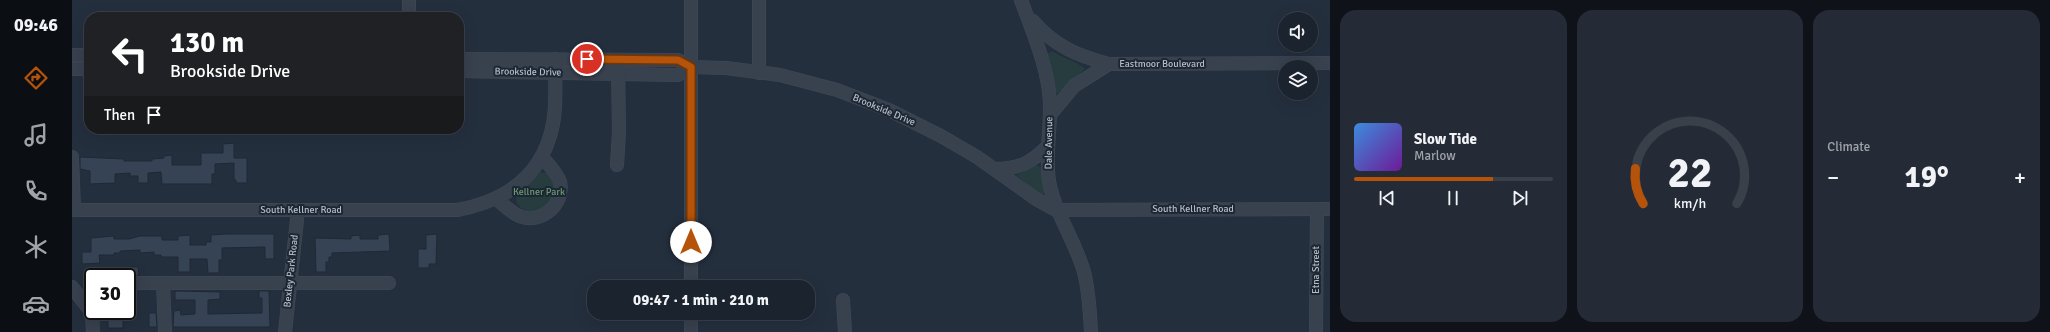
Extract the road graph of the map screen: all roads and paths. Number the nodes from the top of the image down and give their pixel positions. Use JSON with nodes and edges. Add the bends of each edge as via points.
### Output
{"nodes":[{"id":1,"x":409,"y":0,"type":"edge"},
{"id":2,"x":691,"y":0,"type":"edge"},
{"id":3,"x":759,"y":0,"type":"edge"},
{"id":4,"x":1021,"y":3,"type":"edge"},
{"id":5,"x":409,"y":12,"type":"edge"},
{"id":6,"x":72,"y":55,"type":"edge"},
{"id":7,"x":84,"y":55,"type":"edge"},
{"id":8,"x":464,"y":59,"type":"edge"},
{"id":9,"x":555,"y":59,"type":"junction"},
{"id":10,"x":618,"y":59,"type":"junction"},
{"id":11,"x":1330,"y":63,"type":"edge"},
{"id":12,"x":1108,"y":64,"type":"junction"},
{"id":13,"x":489,"y":65,"type":"junction"},
{"id":14,"x":691,"y":67,"type":"junction"},
{"id":15,"x":72,"y":69,"type":"edge"},
{"id":16,"x":84,"y":69,"type":"edge"},
{"id":17,"x":464,"y":70,"type":"edge"},
{"id":18,"x":758,"y":72,"type":"junction"},
{"id":19,"x":618,"y":73,"type":"junction"},
{"id":20,"x":555,"y":74,"type":"junction"},
{"id":21,"x":1050,"y":115,"type":"junction"},
{"id":22,"x":1048,"y":146,"type":"junction"},
{"id":23,"x":542,"y":157,"type":"junction"},
{"id":24,"x":72,"y":158,"type":"edge"},
{"id":25,"x":617,"y":165,"type":"dead end"},
{"id":26,"x":995,"y":169,"type":"junction"},
{"id":27,"x":72,"y":176,"type":"edge"},
{"id":28,"x":496,"y":199,"type":"junction"},
{"id":29,"x":1317,"y":209,"type":"junction"},
{"id":30,"x":1330,"y":209,"type":"edge"},
{"id":31,"x":73,"y":210,"type":"edge"},
{"id":32,"x":298,"y":210,"type":"junction"},
{"id":33,"x":1056,"y":210,"type":"junction"},
{"id":34,"x":691,"y":280,"type":"edge"},
{"id":35,"x":290,"y":282,"type":"junction"},
{"id":36,"x":163,"y":283,"type":"junction"},
{"id":37,"x":390,"y":283,"type":"dead end"},
{"id":38,"x":136,"y":284,"type":"edge"},
{"id":39,"x":72,"y":287,"type":"edge"},
{"id":40,"x":843,"y":300,"type":"dead end"},
{"id":41,"x":84,"y":303,"type":"edge"},
{"id":42,"x":84,"y":306,"type":"edge"},
{"id":43,"x":72,"y":307,"type":"edge"},
{"id":44,"x":92,"y":320,"type":"edge"},
{"id":45,"x":691,"y":320,"type":"edge"},
{"id":46,"x":93,"y":332,"type":"edge"},
{"id":47,"x":165,"y":332,"type":"edge"},
{"id":48,"x":285,"y":332,"type":"edge"},
{"id":49,"x":691,"y":332,"type":"edge"},
{"id":50,"x":845,"y":332,"type":"edge"},
{"id":51,"x":1091,"y":332,"type":"edge"},
{"id":52,"x":1316,"y":332,"type":"edge"}],
"edges":[{"from":1,"to":5,"type":"street"},
{"from":2,"to":14,"type":"street"},
{"from":3,"to":18,"type":"street"},
{"from":4,"to":12,"type":"street","name":"Eastmoor Boulevard","via":[[1042,33],[1076,54]]},
{"from":4,"to":21,"type":"street","name":"Dale Avenue","via":[[1035,36],[1047,82]]},
{"from":6,"to":7,"type":"street"},
{"from":8,"to":13,"type":"street","name":"Brookside Drive"},
{"from":9,"to":10,"type":"street","name":"Brookside Drive"},
{"from":9,"to":13,"type":"street","name":"Brookside Drive"},
{"from":9,"to":20,"type":"street"},
{"from":10,"to":14,"type":"street","name":"Brookside Drive","via":[[678,60]]},
{"from":10,"to":19,"type":"street"},
{"from":11,"to":12,"type":"street","name":"Eastmoor Boulevard"},
{"from":12,"to":21,"type":"street","via":[[1074,86]]},
{"from":13,"to":17,"type":"street","name":"Brookside Drive"},
{"from":13,"to":20,"type":"street","name":"Brookside Drive"},
{"from":14,"to":18,"type":"street","name":"Brookside Drive"},
{"from":14,"to":19,"type":"street","name":"Brookside Drive","via":[[678,74]]},
{"from":14,"to":34,"type":"street"},
{"from":15,"to":16,"type":"street"},
{"from":18,"to":26,"type":"street","name":"Brookside Drive","via":[[837,90],[889,110],[941,136]]},
{"from":19,"to":20,"type":"street","name":"Brookside Drive"},
{"from":19,"to":25,"type":"street"},
{"from":20,"to":23,"type":"street","via":[[553,123]]},
{"from":21,"to":22,"type":"street","name":"Dale Avenue"},
{"from":22,"to":26,"type":"street","via":[[1026,164]]},
{"from":22,"to":33,"type":"street","name":"Dale Avenue","via":[[1049,180]]},
{"from":23,"to":28,"type":"street","name":"South Kellner Road","via":[[522,181]]},
{"from":23,"to":28,"type":"street","via":[[560,181],[559,196],[554,207],[542,216],[522,217]]},
{"from":24,"to":27,"type":"street"},
{"from":26,"to":33,"type":"street","name":"Brookside Drive","via":[[1036,199]]},
{"from":27,"to":31,"type":"street"},
{"from":28,"to":32,"type":"street","name":"South Kellner Road","via":[[457,210]]},
{"from":29,"to":30,"type":"street","name":"South Kellner Road"},
{"from":29,"to":33,"type":"street","name":"South Kellner Road"},
{"from":29,"to":52,"type":"street","name":"Etna Street"},
{"from":31,"to":32,"type":"street","name":"South Kellner Road"},
{"from":32,"to":35,"type":"street","name":"Bexley Park Road"},
{"from":33,"to":51,"type":"street","name":"Dale Avenue","via":[[1084,272]]},
{"from":35,"to":36,"type":"street"},
{"from":35,"to":37,"type":"street"},
{"from":35,"to":48,"type":"street","name":"Bexley Park Road"},
{"from":36,"to":38,"type":"street"},
{"from":36,"to":47,"type":"street"},
{"from":39,"to":41,"type":"street"},
{"from":40,"to":50,"type":"street"},
{"from":42,"to":43,"type":"street"},
{"from":44,"to":46,"type":"street"},
{"from":45,"to":49,"type":"street"}]}
